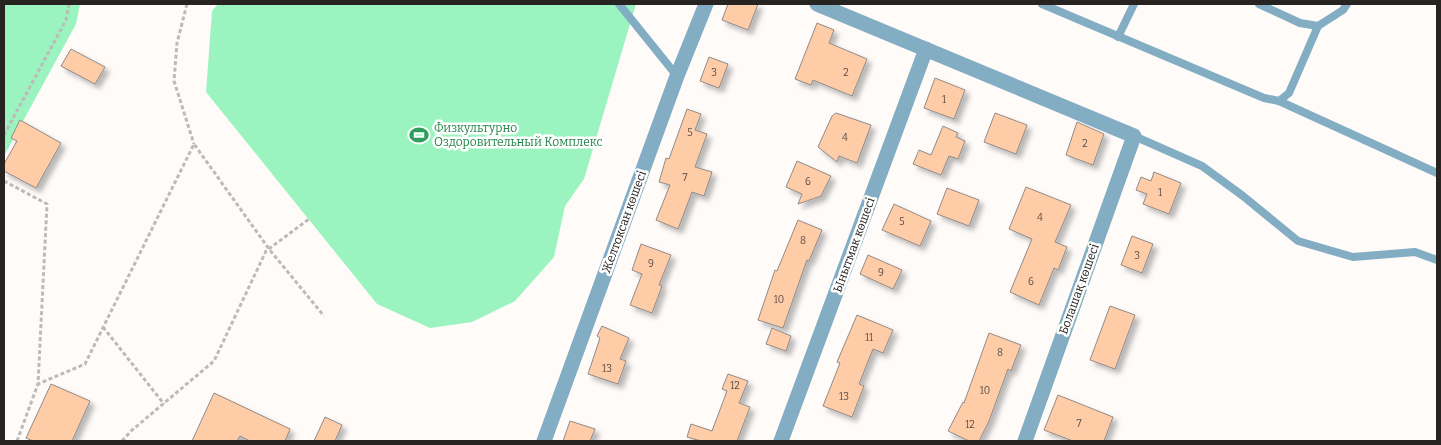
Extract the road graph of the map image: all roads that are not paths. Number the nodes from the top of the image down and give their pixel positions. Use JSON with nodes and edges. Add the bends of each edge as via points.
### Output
{"nodes":[{"id":1,"x":618,"y":4,"type":"edge"},
{"id":2,"x":706,"y":4,"type":"edge"},
{"id":3,"x":817,"y":4,"type":"edge"},
{"id":4,"x":1042,"y":4,"type":"edge"},
{"id":5,"x":1134,"y":4,"type":"edge"},
{"id":6,"x":1258,"y":4,"type":"edge"},
{"id":7,"x":1347,"y":4,"type":"edge"},
{"id":8,"x":1318,"y":26,"type":"junction"},
{"id":9,"x":1118,"y":37,"type":"junction"},
{"id":10,"x":926,"y":49,"type":"junction"},
{"id":11,"x":677,"y":76,"type":"junction"},
{"id":12,"x":1279,"y":101,"type":"junction"},
{"id":13,"x":1134,"y":136,"type":"junction"},
{"id":14,"x":1437,"y":173,"type":"edge"},
{"id":15,"x":1437,"y":260,"type":"edge"},
{"id":16,"x":544,"y":441,"type":"edge"},
{"id":17,"x":781,"y":441,"type":"edge"},
{"id":18,"x":1025,"y":441,"type":"edge"}],
"edges":[{"from":1,"to":11,"type":"lane"},
{"from":2,"to":11,"type":"street","name":"Желтоксан көшесі"},
{"from":3,"to":10,"type":"street"},
{"from":4,"to":9,"type":"lane"},
{"from":5,"to":9,"type":"lane"},
{"from":6,"to":8,"type":"lane","via":[[1300,23]]},
{"from":7,"to":8,"type":"lane"},
{"from":8,"to":12,"type":"lane","via":[[1289,92]]},
{"from":9,"to":12,"type":"lane","via":[[1264,98]]},
{"from":10,"to":13,"type":"street"},
{"from":10,"to":17,"type":"street","name":"Ынытмак көшесі"},
{"from":11,"to":16,"type":"street","name":"Желтоксан көшесі"},
{"from":12,"to":14,"type":"lane"},
{"from":13,"to":15,"type":"lane","via":[[1202,166],[1298,241],[1353,257],[1415,252]]},
{"from":13,"to":18,"type":"street","name":"Болашақ көшесі"}]}
